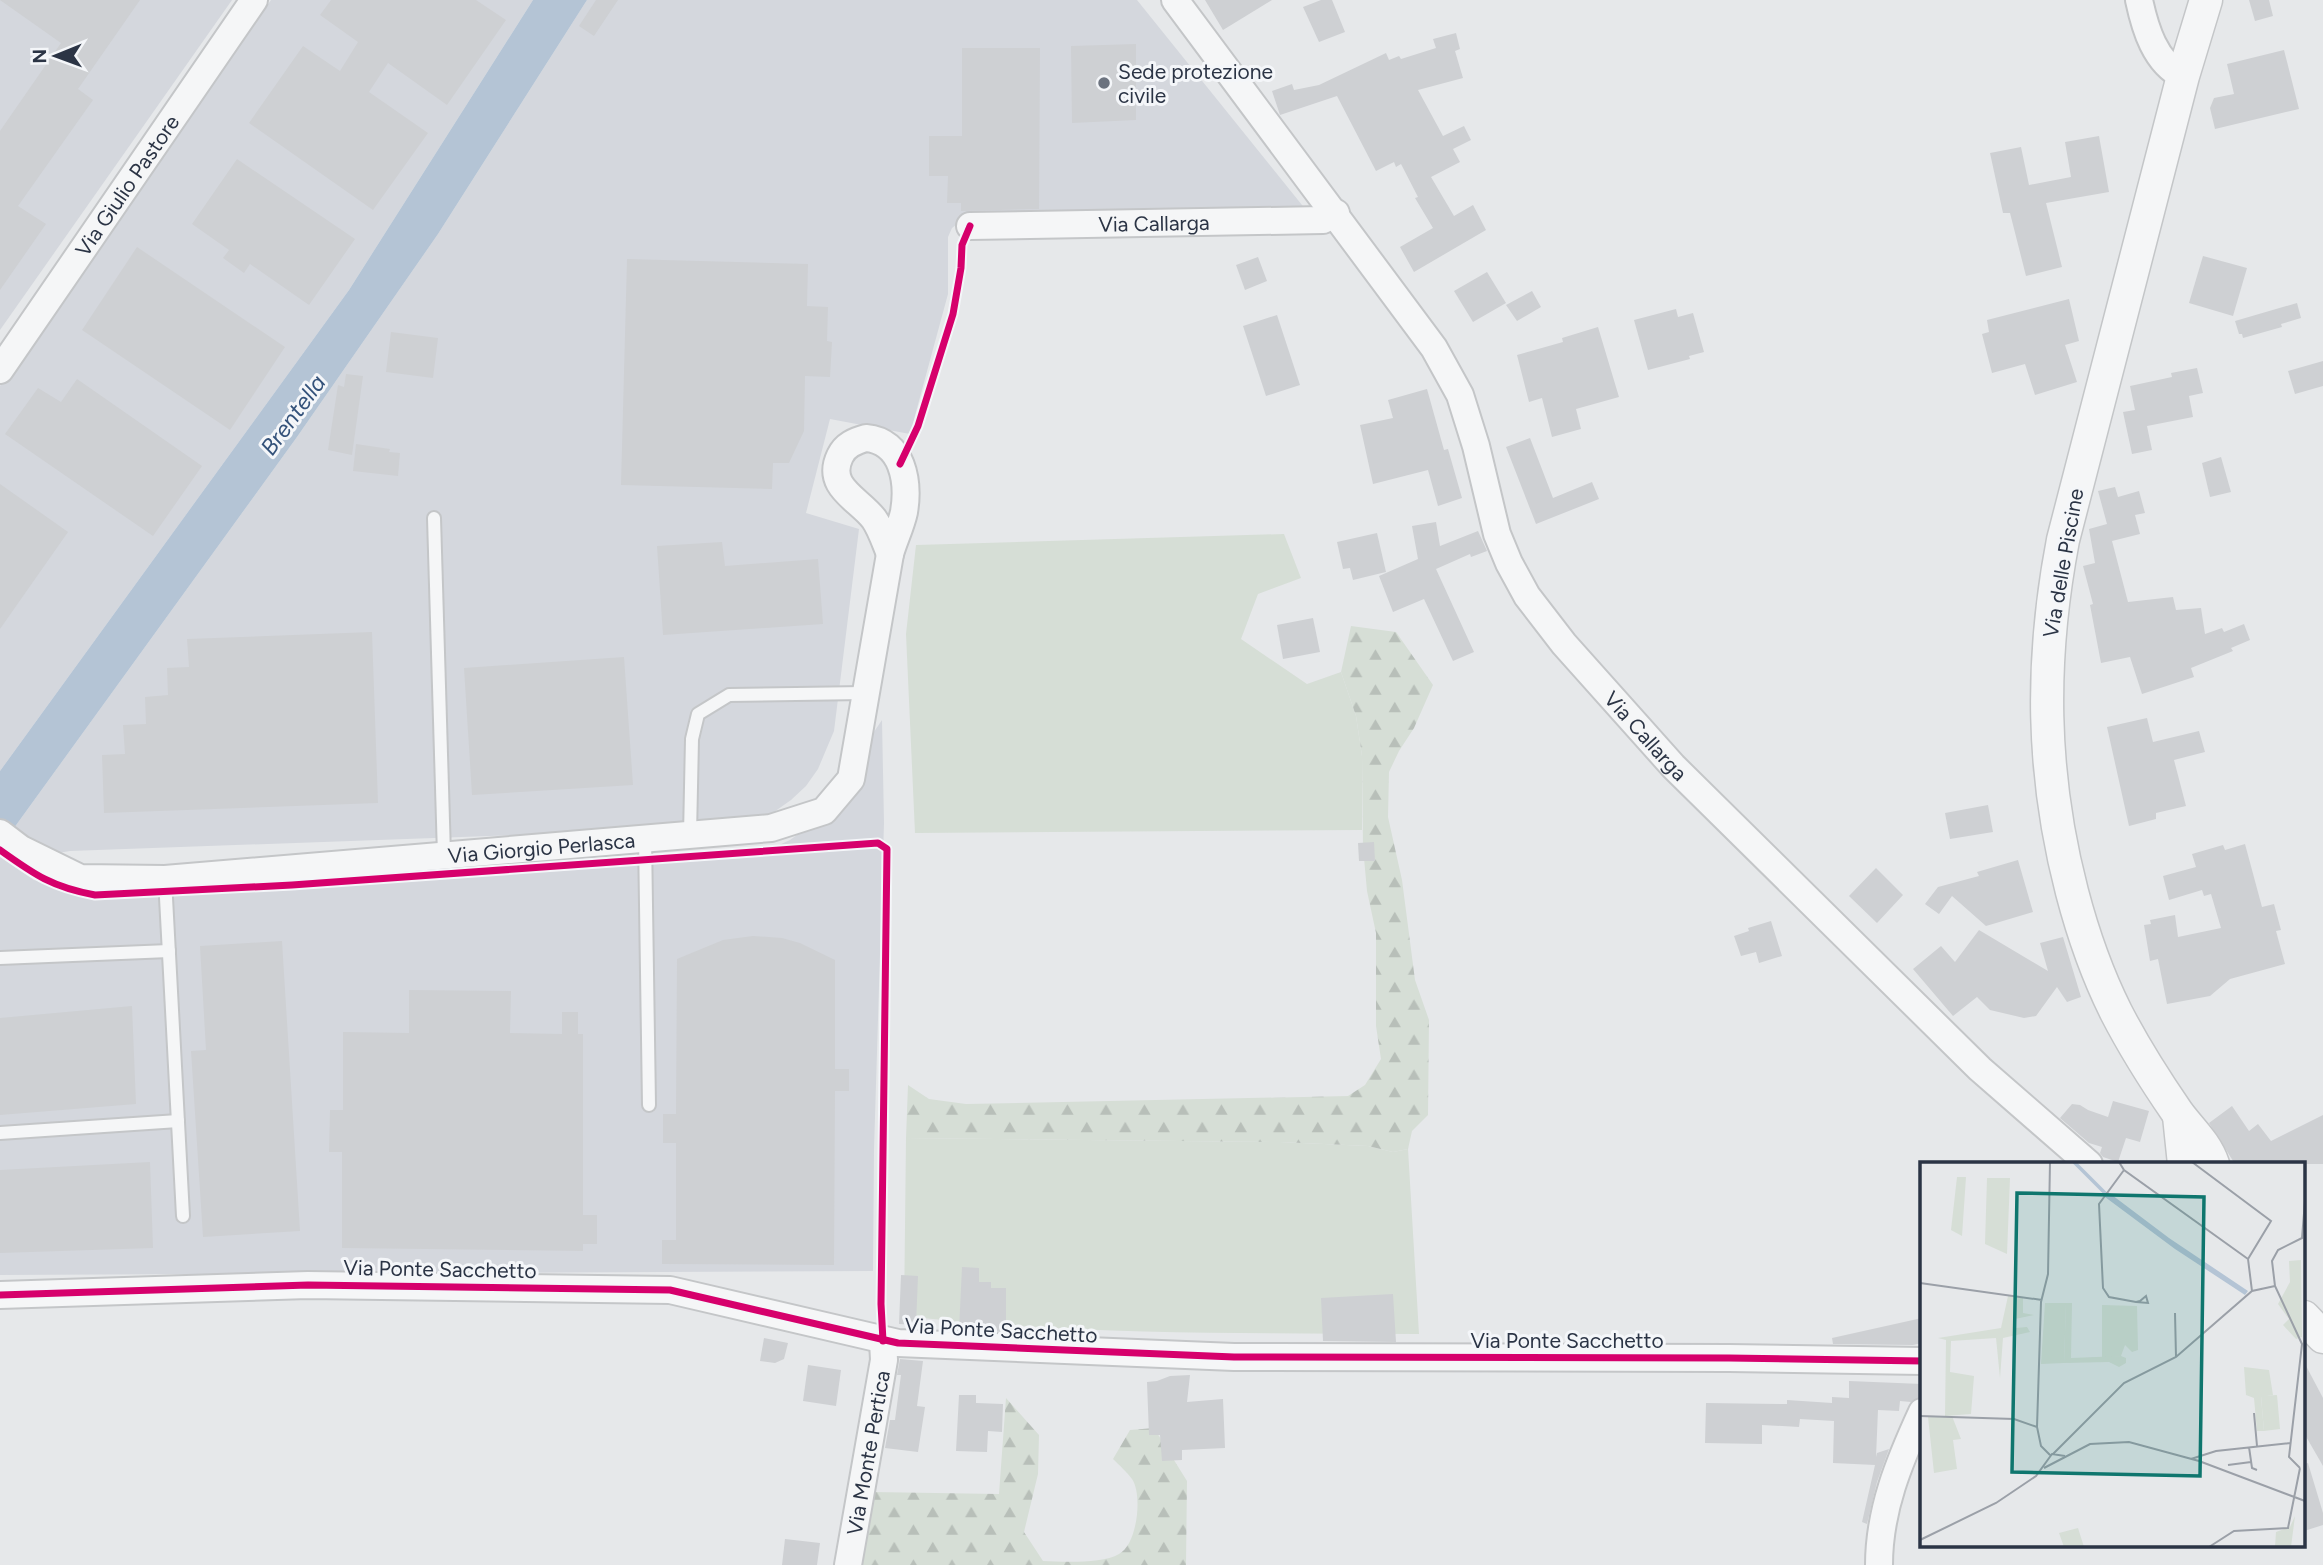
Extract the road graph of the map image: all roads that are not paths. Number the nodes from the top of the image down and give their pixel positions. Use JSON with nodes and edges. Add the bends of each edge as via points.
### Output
{"nodes":[{"id":1,"x":254,"y":0,"type":"edge"},
{"id":2,"x":1175,"y":0,"type":"edge"},
{"id":3,"x":2139,"y":0,"type":"edge"},
{"id":4,"x":2206,"y":0,"type":"edge"},
{"id":5,"x":2183,"y":76,"type":"junction"},
{"id":6,"x":1336,"y":213,"type":"junction"},
{"id":7,"x":970,"y":226,"type":"dead end"},
{"id":8,"x":0,"y":370,"type":"edge"},
{"id":9,"x":434,"y":518,"type":"dead end"},
{"id":10,"x":890,"y":554,"type":"dead end"},
{"id":11,"x":864,"y":693,"type":"junction"},
{"id":12,"x":0,"y":833,"type":"edge"},
{"id":13,"x":690,"y":835,"type":"junction"},
{"id":14,"x":645,"y":838,"type":"junction"},
{"id":15,"x":444,"y":855,"type":"junction"},
{"id":16,"x":165,"y":879,"type":"junction"},
{"id":17,"x":169,"y":951,"type":"junction"},
{"id":18,"x":0,"y":958,"type":"edge"},
{"id":19,"x":649,"y":1105,"type":"dead end"},
{"id":20,"x":2179,"y":1115,"type":"junction"},
{"id":21,"x":178,"y":1121,"type":"junction"},
{"id":22,"x":0,"y":1133,"type":"edge"},
{"id":23,"x":2087,"y":1162,"type":"edge"},
{"id":24,"x":2184,"y":1162,"type":"edge"},
{"id":25,"x":2212,"y":1162,"type":"edge"},
{"id":26,"x":183,"y":1216,"type":"dead end"},
{"id":27,"x":0,"y":1295,"type":"edge"},
{"id":28,"x":2306,"y":1319,"type":"edge"},
{"id":29,"x":2323,"y":1337,"type":"edge"},
{"id":30,"x":883,"y":1341,"type":"junction"},
{"id":31,"x":1920,"y":1361,"type":"edge"},
{"id":32,"x":1920,"y":1416,"type":"edge"},
{"id":33,"x":848,"y":1565,"type":"edge"},
{"id":34,"x":1879,"y":1565,"type":"edge"}],
"edges":[{"from":1,"to":8,"type":"street","name":"Via Giulio Pastore"},
{"from":2,"to":6,"type":"street","name":"Via Callarga"},
{"from":3,"to":5,"type":"street","via":[[2158,54],[2170,71]]},
{"from":4,"to":5,"type":"street","name":"Via delle Piscine"},
{"from":5,"to":20,"type":"street","name":"Via delle Piscine","via":[[2063,540],[2053,592],[2046,690],[2053,803],[2078,914],[2116,1011]]},
{"from":6,"to":7,"type":"street","name":"Via Callarga","via":[[1323,220]]},
{"from":6,"to":23,"type":"street","name":"Via Callarga","via":[[1434,348],[1460,396],[1509,563],[1527,596],[1564,644],[1673,766],[1980,1069]]},
{"from":9,"to":15,"type":"lane"},
{"from":10,"to":11,"type":"street","name":"Via Giorgio Perlasca"},
{"from":11,"to":13,"type":"street","name":"Via Giorgio Perlasca","via":[[851,779],[824,811],[771,828]]},
{"from":11,"to":13,"type":"lane","via":[[729,695],[698,714],[692,739]]},
{"from":12,"to":16,"type":"street","name":"Via Giorgio Perlasca","via":[[21,849],[80,878]]},
{"from":13,"to":14,"type":"street","name":"Via Giorgio Perlasca"},
{"from":14,"to":15,"type":"street","name":"Via Giorgio Perlasca"},
{"from":14,"to":19,"type":"lane"},
{"from":15,"to":16,"type":"street","name":"Via Giorgio Perlasca"},
{"from":16,"to":17,"type":"lane"},
{"from":17,"to":18,"type":"lane"},
{"from":17,"to":21,"type":"lane"},
{"from":20,"to":24,"type":"street","name":"Via delle Piscine"},
{"from":20,"to":25,"type":"street","name":"Via delle Piscine","via":[[2194,1130]]},
{"from":21,"to":22,"type":"lane"},
{"from":21,"to":26,"type":"lane"},
{"from":27,"to":30,"type":"street","name":"Via Ponte Sacchetto","via":[[308,1285],[670,1290]]},
{"from":28,"to":29,"type":"street"},
{"from":30,"to":31,"type":"street","name":"Via Ponte Sacchetto","via":[[1234,1357]]},
{"from":30,"to":33,"type":"street","name":"Via Monte Pertica","via":[[884,1360]]},
{"from":32,"to":34,"type":"street","via":[[1887,1499]]}]}
